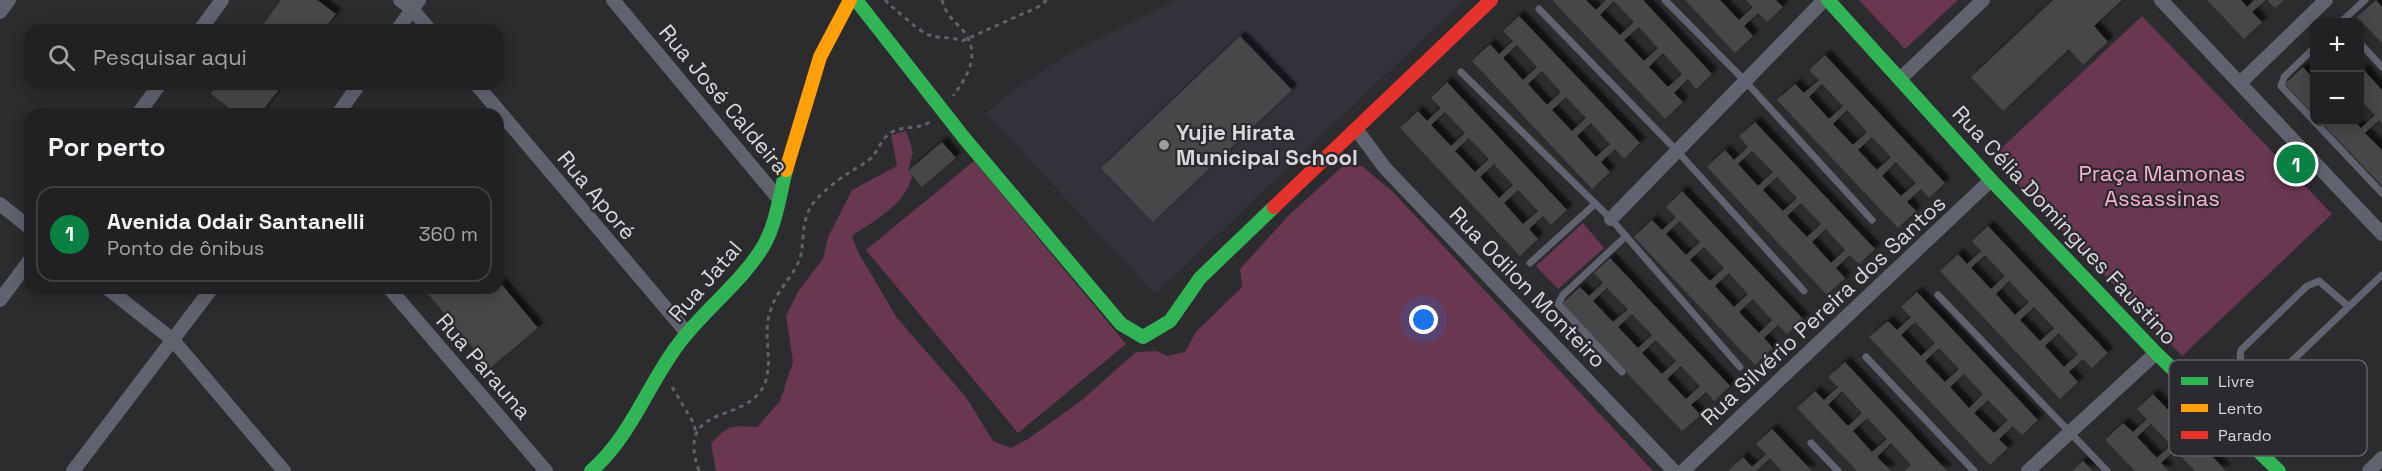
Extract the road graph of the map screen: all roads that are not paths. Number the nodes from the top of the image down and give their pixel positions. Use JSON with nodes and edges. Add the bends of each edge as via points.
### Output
{"nodes":[{"id":1,"x":9,"y":0,"type":"edge"},
{"id":2,"x":222,"y":0,"type":"edge"},
{"id":3,"x":400,"y":0,"type":"edge"},
{"id":4,"x":614,"y":0,"type":"edge"},
{"id":5,"x":850,"y":0,"type":"edge"},
{"id":6,"x":856,"y":0,"type":"edge"},
{"id":7,"x":1491,"y":0,"type":"edge"},
{"id":8,"x":1665,"y":0,"type":"edge"},
{"id":9,"x":1826,"y":0,"type":"edge"},
{"id":10,"x":1983,"y":0,"type":"edge"},
{"id":11,"x":2161,"y":0,"type":"edge"},
{"id":12,"x":2326,"y":0,"type":"edge"},
{"id":13,"x":2365,"y":0,"type":"edge"},
{"id":14,"x":416,"y":5,"type":"edge"},
{"id":15,"x":1539,"y":9,"type":"dead end"},
{"id":16,"x":0,"y":12,"type":"edge"},
{"id":17,"x":2345,"y":18,"type":"edge"},
{"id":18,"x":204,"y":24,"type":"edge"},
{"id":19,"x":402,"y":24,"type":"edge"},
{"id":20,"x":427,"y":24,"type":"edge"},
{"id":21,"x":2364,"y":47,"type":"edge"},
{"id":22,"x":2310,"y":52,"type":"edge"},
{"id":23,"x":2382,"y":66,"type":"edge"},
{"id":24,"x":1461,"y":72,"type":"dead end"},
{"id":25,"x":1900,"y":79,"type":"junction"},
{"id":26,"x":1746,"y":81,"type":"junction"},
{"id":27,"x":2240,"y":83,"type":"junction"},
{"id":28,"x":156,"y":90,"type":"edge"},
{"id":29,"x":356,"y":90,"type":"edge"},
{"id":30,"x":481,"y":90,"type":"edge"},
{"id":31,"x":142,"y":108,"type":"edge"},
{"id":32,"x":342,"y":108,"type":"edge"},
{"id":33,"x":496,"y":108,"type":"edge"},
{"id":34,"x":504,"y":117,"type":"edge"},
{"id":35,"x":1356,"y":129,"type":"junction"},
{"id":36,"x":1678,"y":152,"type":"junction"},
{"id":37,"x":1991,"y":180,"type":"junction"},
{"id":38,"x":2382,"y":193,"type":"edge"},
{"id":39,"x":778,"y":198,"type":"junction"},
{"id":40,"x":0,"y":204,"type":"edge"},
{"id":41,"x":1595,"y":204,"type":"junction"},
{"id":42,"x":1611,"y":219,"type":"junction"},
{"id":43,"x":1872,"y":220,"type":"dead end"},
{"id":44,"x":24,"y":223,"type":"edge"},
{"id":45,"x":2382,"y":234,"type":"edge"},
{"id":46,"x":1626,"y":236,"type":"junction"},
{"id":47,"x":1530,"y":263,"type":"dead end"},
{"id":48,"x":24,"y":268,"type":"edge"},
{"id":49,"x":2382,"y":275,"type":"edge"},
{"id":50,"x":1804,"y":291,"type":"dead end"},
{"id":51,"x":115,"y":294,"type":"edge"},
{"id":52,"x":208,"y":294,"type":"edge"},
{"id":53,"x":394,"y":294,"type":"edge"},
{"id":54,"x":1938,"y":294,"type":"dead end"},
{"id":55,"x":0,"y":300,"type":"edge"},
{"id":56,"x":2348,"y":306,"type":"junction"},
{"id":57,"x":687,"y":333,"type":"junction"},
{"id":58,"x":173,"y":340,"type":"junction"},
{"id":59,"x":2156,"y":353,"type":"junction"},
{"id":60,"x":1866,"y":357,"type":"dead end"},
{"id":61,"x":2238,"y":360,"type":"edge"},
{"id":62,"x":2293,"y":360,"type":"edge"},
{"id":63,"x":2169,"y":365,"type":"edge"},
{"id":64,"x":1740,"y":367,"type":"dead end"},
{"id":65,"x":1622,"y":372,"type":"dead end"},
{"id":66,"x":2070,"y":432,"type":"junction"},
{"id":67,"x":1811,"y":443,"type":"dead end"},
{"id":68,"x":2263,"y":456,"type":"edge"},
{"id":69,"x":2382,"y":458,"type":"edge"},
{"id":70,"x":78,"y":469,"type":"edge"},
{"id":71,"x":284,"y":471,"type":"edge"},
{"id":72,"x":546,"y":471,"type":"edge"},
{"id":73,"x":591,"y":471,"type":"edge"},
{"id":74,"x":1674,"y":471,"type":"edge"},
{"id":75,"x":1683,"y":471,"type":"edge"},
{"id":76,"x":1838,"y":471,"type":"edge"},
{"id":77,"x":1974,"y":471,"type":"edge"},
{"id":78,"x":2028,"y":471,"type":"edge"},
{"id":79,"x":2107,"y":471,"type":"edge"},
{"id":80,"x":2279,"y":471,"type":"edge"},
{"id":81,"x":2369,"y":471,"type":"edge"}],
"edges":[{"from":1,"to":16,"type":"street"},
{"from":2,"to":18,"type":"street"},
{"from":3,"to":14,"type":"street"},
{"from":4,"to":39,"type":"street","name":"Rua José Caldeira"},
{"from":5,"to":39,"type":"street","name":"Rua Jatal","via":[[817,61]]},
{"from":6,"to":35,"type":"street","via":[[942,110],[1122,324],[1143,337],[1170,322],[1200,278]]},
{"from":7,"to":35,"type":"street"},
{"from":8,"to":26,"type":"lane"},
{"from":9,"to":25,"type":"street","name":"Rua Célia Domingues Faustino"},
{"from":9,"to":26,"type":"street"},
{"from":10,"to":25,"type":"street"},
{"from":11,"to":27,"type":"street"},
{"from":12,"to":27,"type":"street"},
{"from":13,"to":17,"type":"lane"},
{"from":14,"to":19,"type":"street"},
{"from":14,"to":20,"type":"street"},
{"from":15,"to":36,"type":"lane"},
{"from":21,"to":23,"type":"lane"},
{"from":22,"to":38,"type":"lane","via":[[2280,86]]},
{"from":24,"to":41,"type":"lane"},
{"from":25,"to":37,"type":"street","name":"Rua Célia Domingues Faustino"},
{"from":26,"to":36,"type":"street"},
{"from":26,"to":43,"type":"lane"},
{"from":27,"to":45,"type":"street"},
{"from":28,"to":31,"type":"street"},
{"from":29,"to":32,"type":"street"},
{"from":30,"to":33,"type":"street","name":"Rua Aporé"},
{"from":34,"to":57,"type":"street","name":"Rua Aporé"},
{"from":35,"to":74,"type":"street","name":"Rua Odilon Monteiro","via":[[1385,168]]},
{"from":36,"to":42,"type":"street"},
{"from":36,"to":50,"type":"lane"},
{"from":37,"to":59,"type":"street","name":"Rua Célia Domingues Faustino"},
{"from":37,"to":75,"type":"street","name":"Rua Silvério Pereira dos Santos"},
{"from":39,"to":57,"type":"street","name":"Rua Jatal","via":[[758,255]]},
{"from":40,"to":44,"type":"street"},
{"from":41,"to":42,"type":"lane"},
{"from":41,"to":47,"type":"lane"},
{"from":42,"to":46,"type":"lane"},
{"from":46,"to":64,"type":"lane"},
{"from":46,"to":65,"type":"lane","via":[[1558,304]]},
{"from":48,"to":55,"type":"street"},
{"from":49,"to":56,"type":"lane"},
{"from":51,"to":58,"type":"street"},
{"from":52,"to":58,"type":"street"},
{"from":53,"to":72,"type":"street","name":"Rua Parauna"},
{"from":54,"to":66,"type":"lane"},
{"from":56,"to":61,"type":"lane","via":[[2319,281],[2313,281],[2241,350]]},
{"from":56,"to":62,"type":"lane"},
{"from":57,"to":73,"type":"street","name":"Rua Jatal","via":[[615,446]]},
{"from":58,"to":70,"type":"street"},
{"from":58,"to":71,"type":"street"},
{"from":59,"to":63,"type":"street","name":"Rua Célia Domingues Faustino"},
{"from":59,"to":66,"type":"street"},
{"from":60,"to":77,"type":"lane"},
{"from":66,"to":78,"type":"street"},
{"from":66,"to":79,"type":"lane"},
{"from":67,"to":76,"type":"lane"},
{"from":68,"to":80,"type":"street","name":"Rua Célia Domingues Faustino"},
{"from":69,"to":81,"type":"street"}]}
